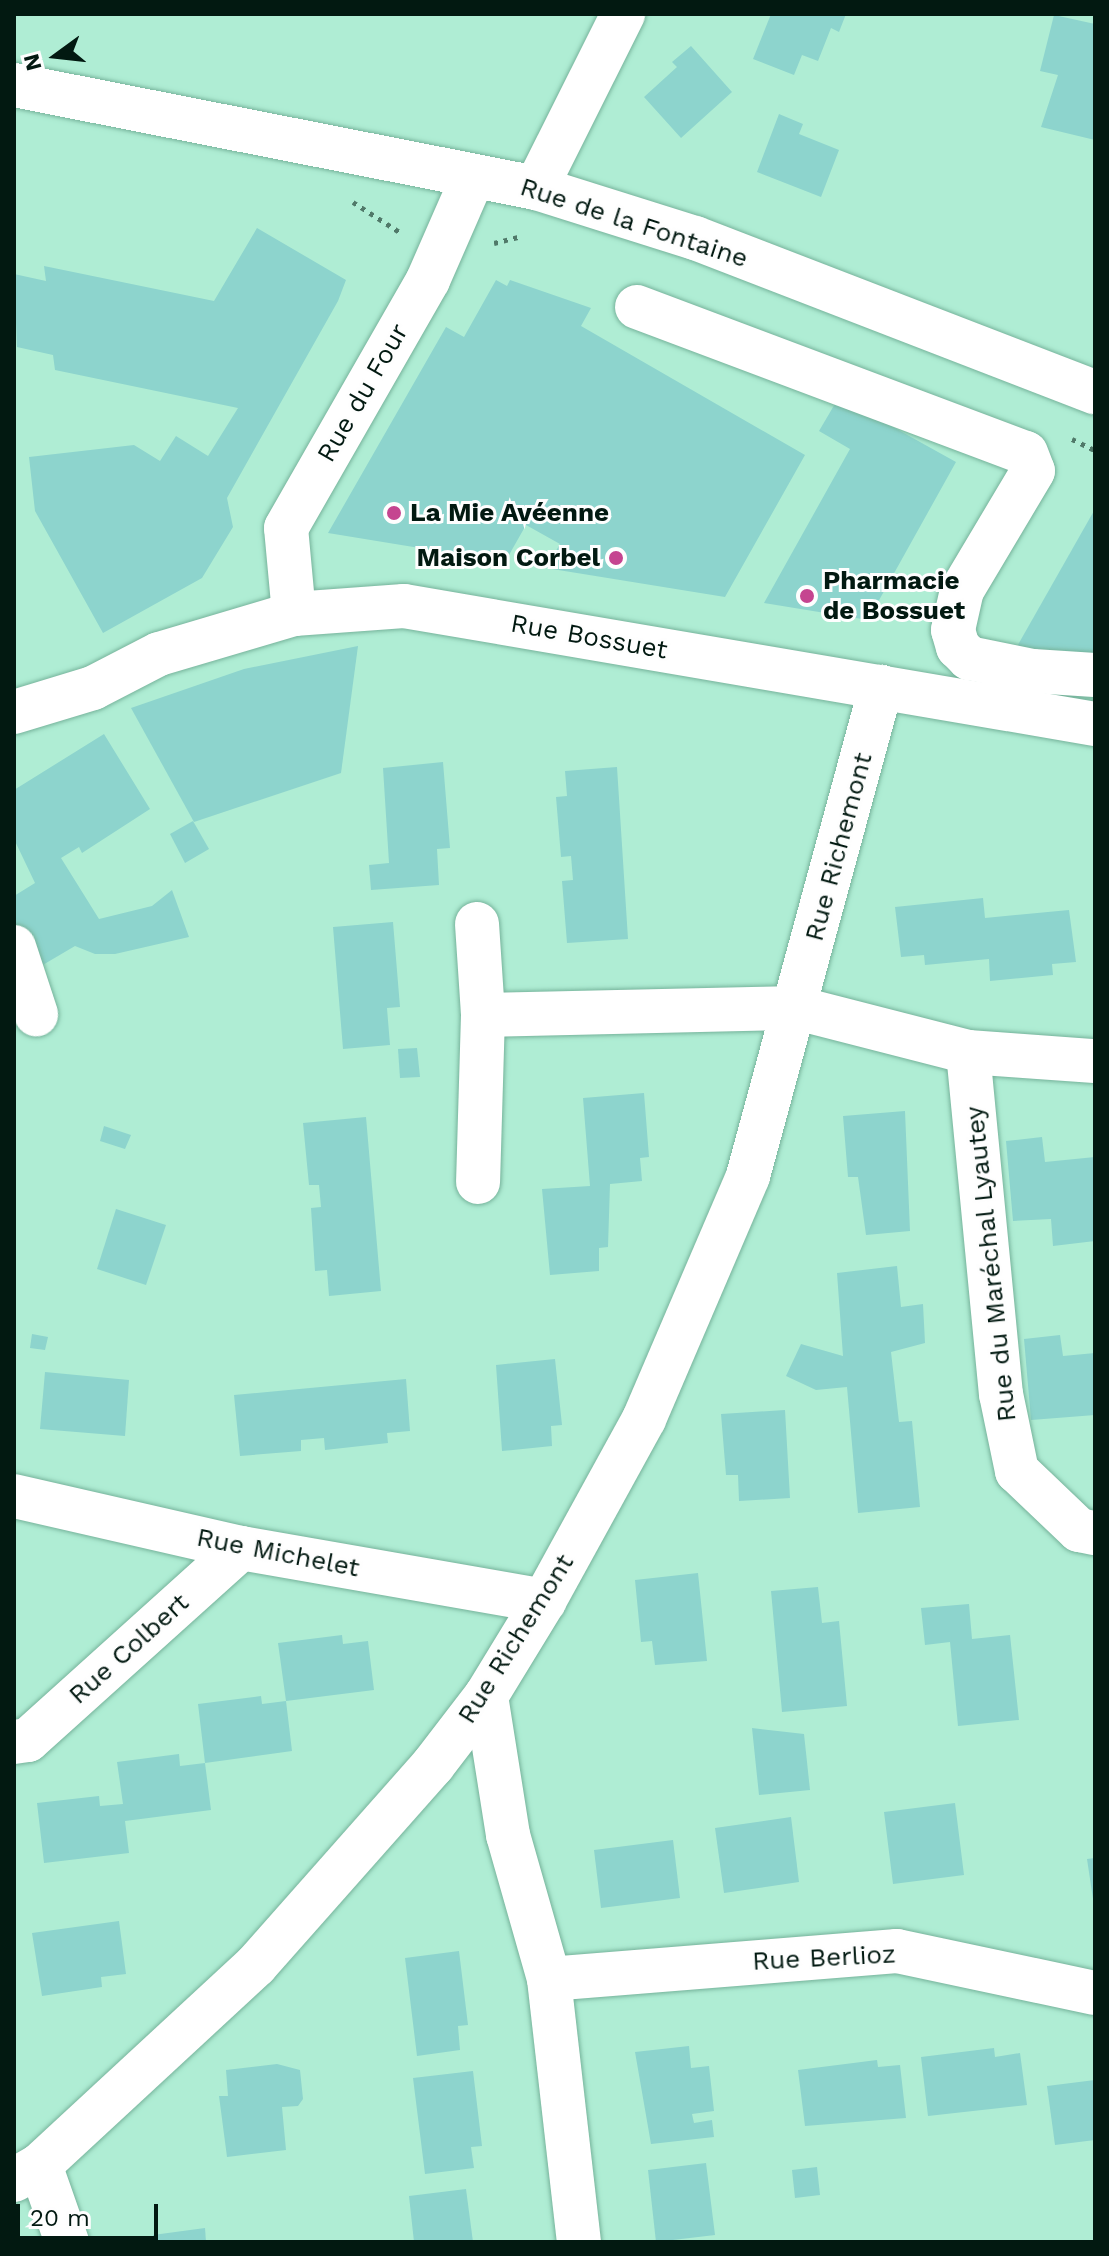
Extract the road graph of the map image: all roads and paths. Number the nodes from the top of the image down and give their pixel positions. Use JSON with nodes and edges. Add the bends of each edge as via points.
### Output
{"nodes":[{"id":1,"x":623,"y":14,"type":"edge"},
{"id":2,"x":14,"y":85,"type":"edge"},
{"id":3,"x":473,"y":177,"type":"junction"},
{"id":4,"x":536,"y":188,"type":"junction"},
{"id":5,"x":637,"y":307,"type":"dead end"},
{"id":6,"x":1095,"y":392,"type":"edge"},
{"id":7,"x":294,"y":614,"type":"junction"},
{"id":8,"x":1095,"y":675,"type":"edge"},
{"id":9,"x":881,"y":687,"type":"junction"},
{"id":10,"x":26,"y":698,"type":"edge"},
{"id":11,"x":1095,"y":724,"type":"edge"},
{"id":12,"x":477,"y":924,"type":"dead end"},
{"id":13,"x":14,"y":947,"type":"edge"},
{"id":14,"x":797,"y":1008,"type":"junction"},
{"id":15,"x":36,"y":1014,"type":"dead end"},
{"id":16,"x":483,"y":1015,"type":"junction"},
{"id":17,"x":968,"y":1052,"type":"junction"},
{"id":18,"x":1095,"y":1061,"type":"edge"},
{"id":19,"x":478,"y":1182,"type":"dead end"},
{"id":20,"x":14,"y":1496,"type":"edge"},
{"id":21,"x":1095,"y":1533,"type":"edge"},
{"id":22,"x":241,"y":1548,"type":"junction"},
{"id":23,"x":544,"y":1601,"type":"junction"},
{"id":24,"x":486,"y":1696,"type":"junction"},
{"id":25,"x":14,"y":1742,"type":"edge"},
{"id":26,"x":549,"y":1979,"type":"junction"},
{"id":27,"x":1095,"y":1993,"type":"edge"},
{"id":28,"x":27,"y":2172,"type":"edge"},
{"id":29,"x":67,"y":2242,"type":"edge"},
{"id":30,"x":579,"y":2242,"type":"edge"}],
"edges":[{"from":1,"to":4,"type":"street"},
{"from":2,"to":3,"type":"street","name":"Rue de la Fontaine"},
{"from":3,"to":4,"type":"street","name":"Rue de la Fontaine"},
{"from":3,"to":7,"type":"street","name":"Rue du Four","via":[[428,280],[286,528]]},
{"from":4,"to":6,"type":"street","name":"Rue de la Fontaine","via":[[695,238]]},
{"from":5,"to":8,"type":"street","via":[[1026,453],[1033,471],[962,590],[955,638],[969,658],[987,663]]},
{"from":7,"to":9,"type":"street","name":"Rue Bossuet","via":[[404,606]]},
{"from":7,"to":10,"type":"street","name":"Rue Bossuet","via":[[159,654],[93,688]]},
{"from":9,"to":11,"type":"street","name":"Rue Bossuet"},
{"from":9,"to":14,"type":"street","name":"Rue Richemont"},
{"from":12,"to":16,"type":"street"},
{"from":13,"to":15,"type":"street"},
{"from":14,"to":16,"type":"street"},
{"from":14,"to":17,"type":"street"},
{"from":14,"to":23,"type":"street","name":"Rue Richemont","via":[[748,1176],[644,1419]]},
{"from":16,"to":19,"type":"street"},
{"from":17,"to":18,"type":"street"},
{"from":17,"to":21,"type":"street","name":"Rue du Maréchal Lyautey","via":[[1001,1394],[1017,1471],[1079,1530]]},
{"from":20,"to":22,"type":"street","name":"Rue Michelet"},
{"from":22,"to":23,"type":"street","name":"Rue Michelet"},
{"from":22,"to":25,"type":"street","name":"Rue Colbert","via":[[28,1740]]},
{"from":23,"to":24,"type":"street","name":"Rue Richemont"},
{"from":24,"to":26,"type":"street","via":[[508,1835]]},
{"from":24,"to":28,"type":"street","name":"Rue Richemont","via":[[433,1765],[256,1965]]},
{"from":26,"to":27,"type":"street","name":"Rue Berlioz","via":[[897,1951]]},
{"from":26,"to":30,"type":"street"},
{"from":28,"to":29,"type":"street"}]}
